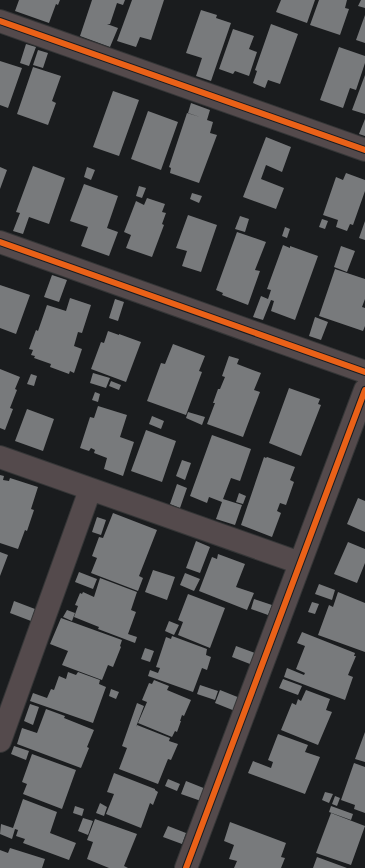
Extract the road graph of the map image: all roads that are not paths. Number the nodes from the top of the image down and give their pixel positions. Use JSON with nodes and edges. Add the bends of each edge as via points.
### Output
{"nodes":[{"id":1,"x":0,"y":20,"type":"edge"},
{"id":2,"x":365,"y":150,"type":"edge"},
{"id":3,"x":0,"y":242,"type":"edge"},
{"id":4,"x":365,"y":372,"type":"edge"},
{"id":5,"x":365,"y":390,"type":"edge"},
{"id":6,"x":0,"y":457,"type":"edge"},
{"id":7,"x":90,"y":490,"type":"junction"},
{"id":8,"x":300,"y":563,"type":"junction"},
{"id":9,"x":9,"y":691,"type":"edge"},
{"id":10,"x":0,"y":740,"type":"edge"},
{"id":11,"x":186,"y":868,"type":"edge"}],
"edges":[{"from":1,"to":2,"type":"street"},
{"from":3,"to":4,"type":"street"},
{"from":5,"to":8,"type":"street"},
{"from":6,"to":7,"type":"street"},
{"from":7,"to":8,"type":"street"},
{"from":7,"to":9,"type":"street"},
{"from":8,"to":11,"type":"street"},
{"from":9,"to":10,"type":"street"}]}
